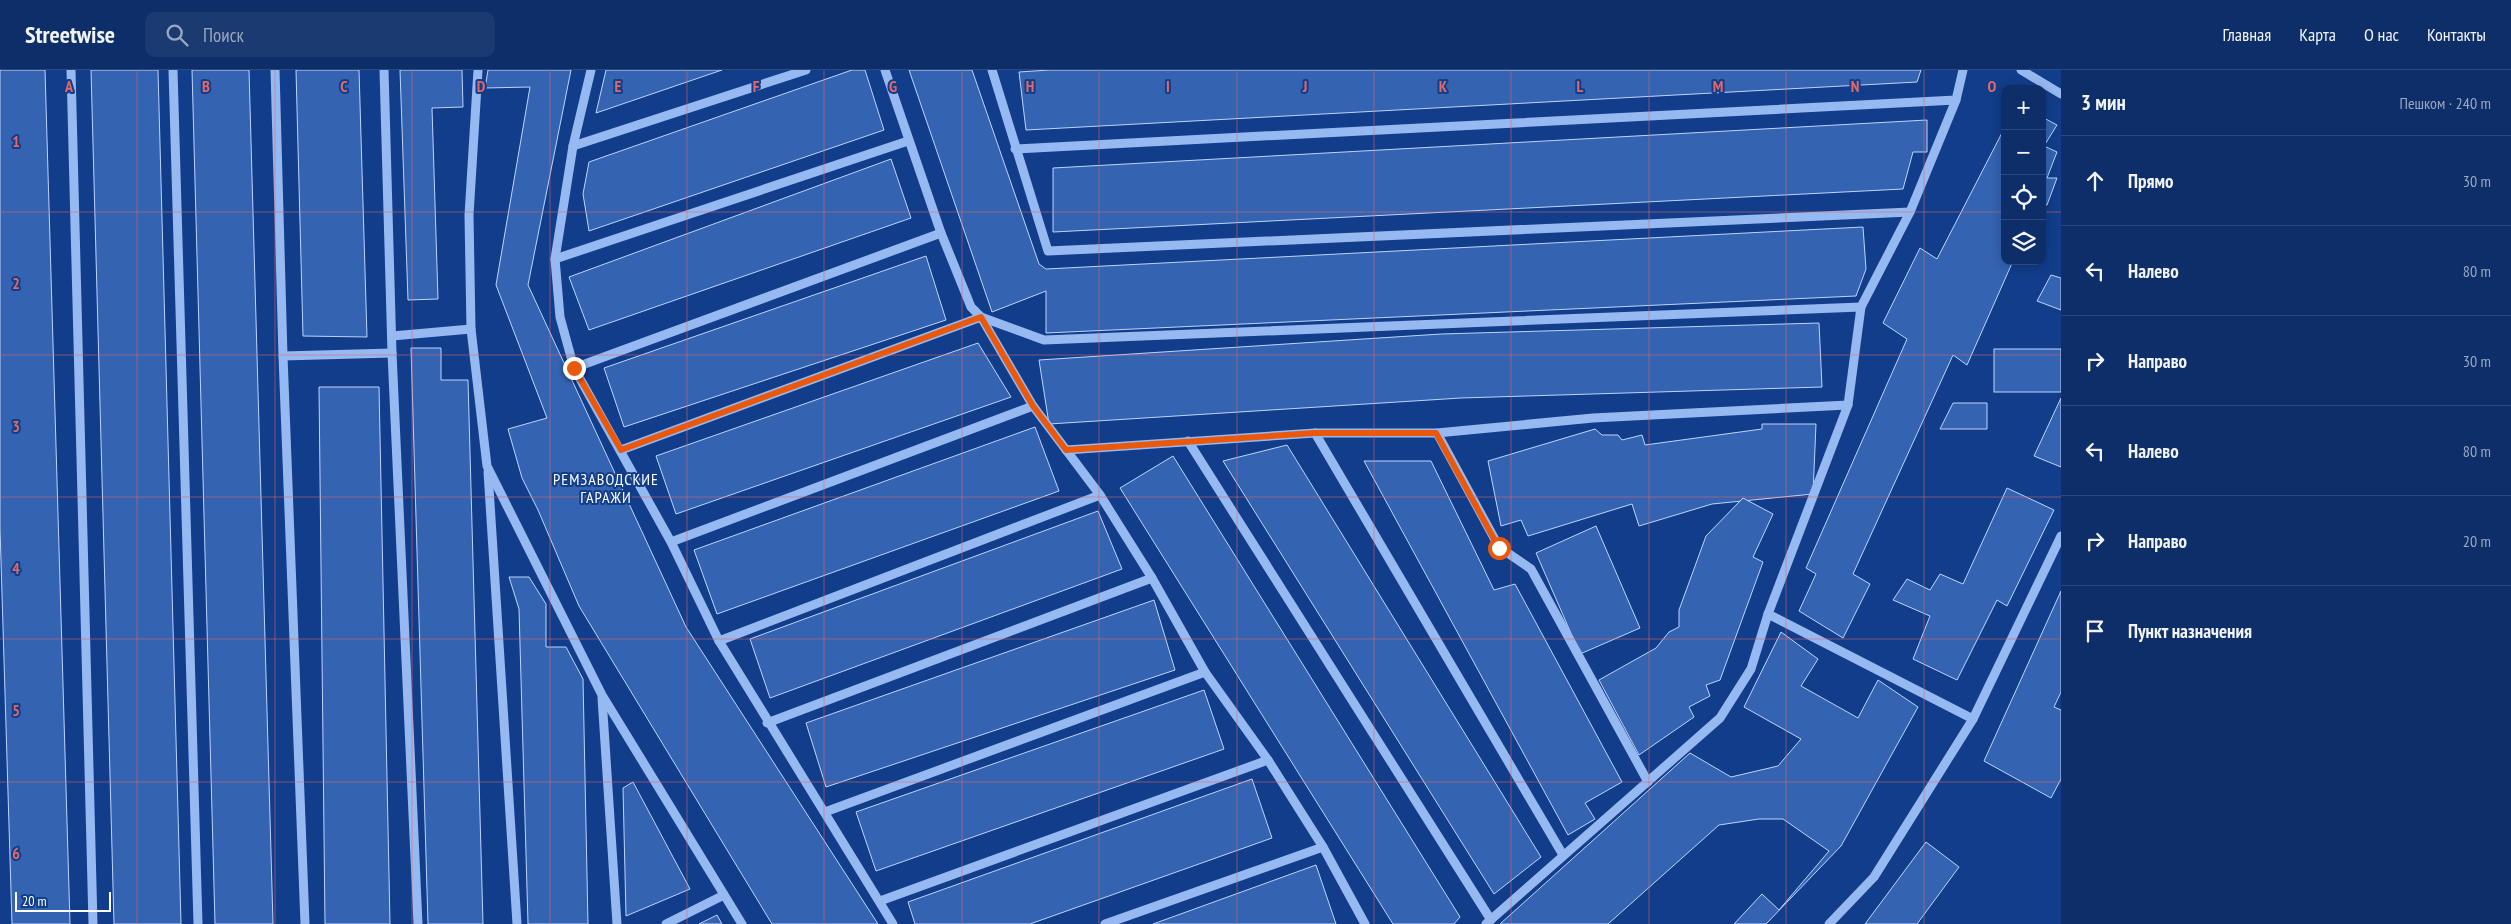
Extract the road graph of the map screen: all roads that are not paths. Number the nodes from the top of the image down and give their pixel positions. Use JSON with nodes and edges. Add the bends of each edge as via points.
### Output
{"nodes":[{"id":1,"x":71,"y":70,"type":"edge"},
{"id":2,"x":173,"y":70,"type":"edge"},
{"id":3,"x":275,"y":70,"type":"edge"},
{"id":4,"x":384,"y":70,"type":"edge"},
{"id":5,"x":478,"y":70,"type":"edge"},
{"id":6,"x":591,"y":70,"type":"edge"},
{"id":7,"x":806,"y":70,"type":"edge"},
{"id":8,"x":885,"y":70,"type":"edge"},
{"id":9,"x":992,"y":70,"type":"edge"},
{"id":10,"x":1963,"y":70,"type":"edge"},
{"id":11,"x":2021,"y":70,"type":"edge"},
{"id":12,"x":2061,"y":94,"type":"edge"},
{"id":13,"x":1956,"y":100,"type":"junction"},
{"id":14,"x":908,"y":141,"type":"junction"},
{"id":15,"x":573,"y":146,"type":"junction"},
{"id":16,"x":1015,"y":149,"type":"junction"},
{"id":17,"x":1910,"y":212,"type":"junction"},
{"id":18,"x":941,"y":233,"type":"junction"},
{"id":19,"x":555,"y":259,"type":"junction"},
{"id":20,"x":1861,"y":307,"type":"junction"},
{"id":21,"x":981,"y":317,"type":"junction"},
{"id":22,"x":471,"y":328,"type":"junction"},
{"id":23,"x":392,"y":336,"type":"junction"},
{"id":24,"x":392,"y":353,"type":"junction"},
{"id":25,"x":283,"y":356,"type":"junction"},
{"id":26,"x":574,"y":368,"type":"junction"},
{"id":27,"x":1848,"y":405,"type":"junction"},
{"id":28,"x":1033,"y":406,"type":"junction"},
{"id":29,"x":1315,"y":433,"type":"junction"},
{"id":30,"x":1436,"y":433,"type":"junction"},
{"id":31,"x":1188,"y":441,"type":"junction"},
{"id":32,"x":621,"y":450,"type":"junction"},
{"id":33,"x":1066,"y":450,"type":"junction"},
{"id":34,"x":487,"y":466,"type":"junction"},
{"id":35,"x":1100,"y":495,"type":"junction"},
{"id":36,"x":2061,"y":536,"type":"edge"},
{"id":37,"x":671,"y":542,"type":"junction"},
{"id":38,"x":1152,"y":578,"type":"junction"},
{"id":39,"x":1768,"y":614,"type":"junction"},
{"id":40,"x":719,"y":642,"type":"junction"},
{"id":41,"x":1205,"y":672,"type":"junction"},
{"id":42,"x":602,"y":695,"type":"junction"},
{"id":43,"x":1973,"y":719,"type":"junction"},
{"id":44,"x":767,"y":723,"type":"junction"},
{"id":45,"x":1268,"y":760,"type":"junction"},
{"id":46,"x":1648,"y":782,"type":"junction"},
{"id":47,"x":826,"y":812,"type":"junction"},
{"id":48,"x":1323,"y":846,"type":"junction"},
{"id":49,"x":1563,"y":854,"type":"junction"},
{"id":50,"x":724,"y":895,"type":"junction"},
{"id":51,"x":880,"y":901,"type":"junction"},
{"id":52,"x":1488,"y":922,"type":"edge"},
{"id":53,"x":93,"y":924,"type":"edge"},
{"id":54,"x":198,"y":924,"type":"edge"},
{"id":55,"x":305,"y":924,"type":"edge"},
{"id":56,"x":418,"y":924,"type":"edge"},
{"id":57,"x":517,"y":924,"type":"edge"},
{"id":58,"x":616,"y":924,"type":"edge"},
{"id":59,"x":666,"y":924,"type":"edge"},
{"id":60,"x":742,"y":924,"type":"edge"},
{"id":61,"x":893,"y":924,"type":"edge"},
{"id":62,"x":1106,"y":924,"type":"edge"},
{"id":63,"x":1366,"y":924,"type":"edge"},
{"id":64,"x":1829,"y":924,"type":"edge"}],
"edges":[{"from":1,"to":53,"type":"lane"},
{"from":2,"to":54,"type":"lane"},
{"from":3,"to":25,"type":"lane"},
{"from":4,"to":23,"type":"lane"},
{"from":5,"to":22,"type":"lane","via":[[469,215]]},
{"from":6,"to":15,"type":"lane"},
{"from":7,"to":15,"type":"lane"},
{"from":8,"to":14,"type":"lane"},
{"from":9,"to":16,"type":"lane"},
{"from":10,"to":13,"type":"lane"},
{"from":11,"to":12,"type":"lane"},
{"from":13,"to":16,"type":"lane"},
{"from":13,"to":17,"type":"lane"},
{"from":14,"to":18,"type":"lane"},
{"from":14,"to":19,"type":"lane"},
{"from":15,"to":19,"type":"lane"},
{"from":16,"to":17,"type":"lane","via":[[1048,250]]},
{"from":17,"to":20,"type":"lane"},
{"from":18,"to":21,"type":"lane","via":[[970,307]]},
{"from":18,"to":26,"type":"lane"},
{"from":19,"to":26,"type":"lane","via":[[560,317]]},
{"from":20,"to":21,"type":"lane","via":[[1044,340]]},
{"from":20,"to":27,"type":"lane"},
{"from":21,"to":28,"type":"lane"},
{"from":21,"to":32,"type":"lane"},
{"from":22,"to":23,"type":"lane"},
{"from":22,"to":34,"type":"lane"},
{"from":23,"to":24,"type":"lane"},
{"from":24,"to":25,"type":"lane"},
{"from":24,"to":56,"type":"lane"},
{"from":25,"to":55,"type":"lane"},
{"from":26,"to":32,"type":"lane"},
{"from":27,"to":30,"type":"lane","via":[[1593,418]]},
{"from":27,"to":39,"type":"lane"},
{"from":28,"to":33,"type":"lane"},
{"from":28,"to":37,"type":"lane"},
{"from":29,"to":30,"type":"lane"},
{"from":29,"to":31,"type":"lane"},
{"from":29,"to":49,"type":"lane"},
{"from":30,"to":46,"type":"lane","via":[[1499,548],[1531,569]]},
{"from":31,"to":33,"type":"lane"},
{"from":31,"to":52,"type":"lane"},
{"from":32,"to":37,"type":"lane"},
{"from":33,"to":35,"type":"lane"},
{"from":34,"to":42,"type":"lane"},
{"from":34,"to":57,"type":"lane"},
{"from":35,"to":38,"type":"lane"},
{"from":35,"to":40,"type":"lane"},
{"from":36,"to":43,"type":"lane"},
{"from":37,"to":40,"type":"lane"},
{"from":38,"to":41,"type":"lane"},
{"from":38,"to":44,"type":"lane"},
{"from":39,"to":43,"type":"lane"},
{"from":39,"to":46,"type":"lane","via":[[1751,669],[1720,718]]},
{"from":40,"to":44,"type":"lane"},
{"from":41,"to":45,"type":"lane"},
{"from":41,"to":47,"type":"lane"},
{"from":42,"to":50,"type":"lane"},
{"from":42,"to":58,"type":"lane"},
{"from":43,"to":64,"type":"lane","via":[[1874,877]]},
{"from":44,"to":47,"type":"lane"},
{"from":45,"to":48,"type":"lane"},
{"from":45,"to":51,"type":"lane"},
{"from":46,"to":49,"type":"lane"},
{"from":47,"to":51,"type":"lane"},
{"from":48,"to":62,"type":"lane"},
{"from":48,"to":63,"type":"lane"},
{"from":49,"to":52,"type":"lane"},
{"from":50,"to":59,"type":"lane"},
{"from":50,"to":60,"type":"lane"},
{"from":51,"to":61,"type":"lane"}]}
